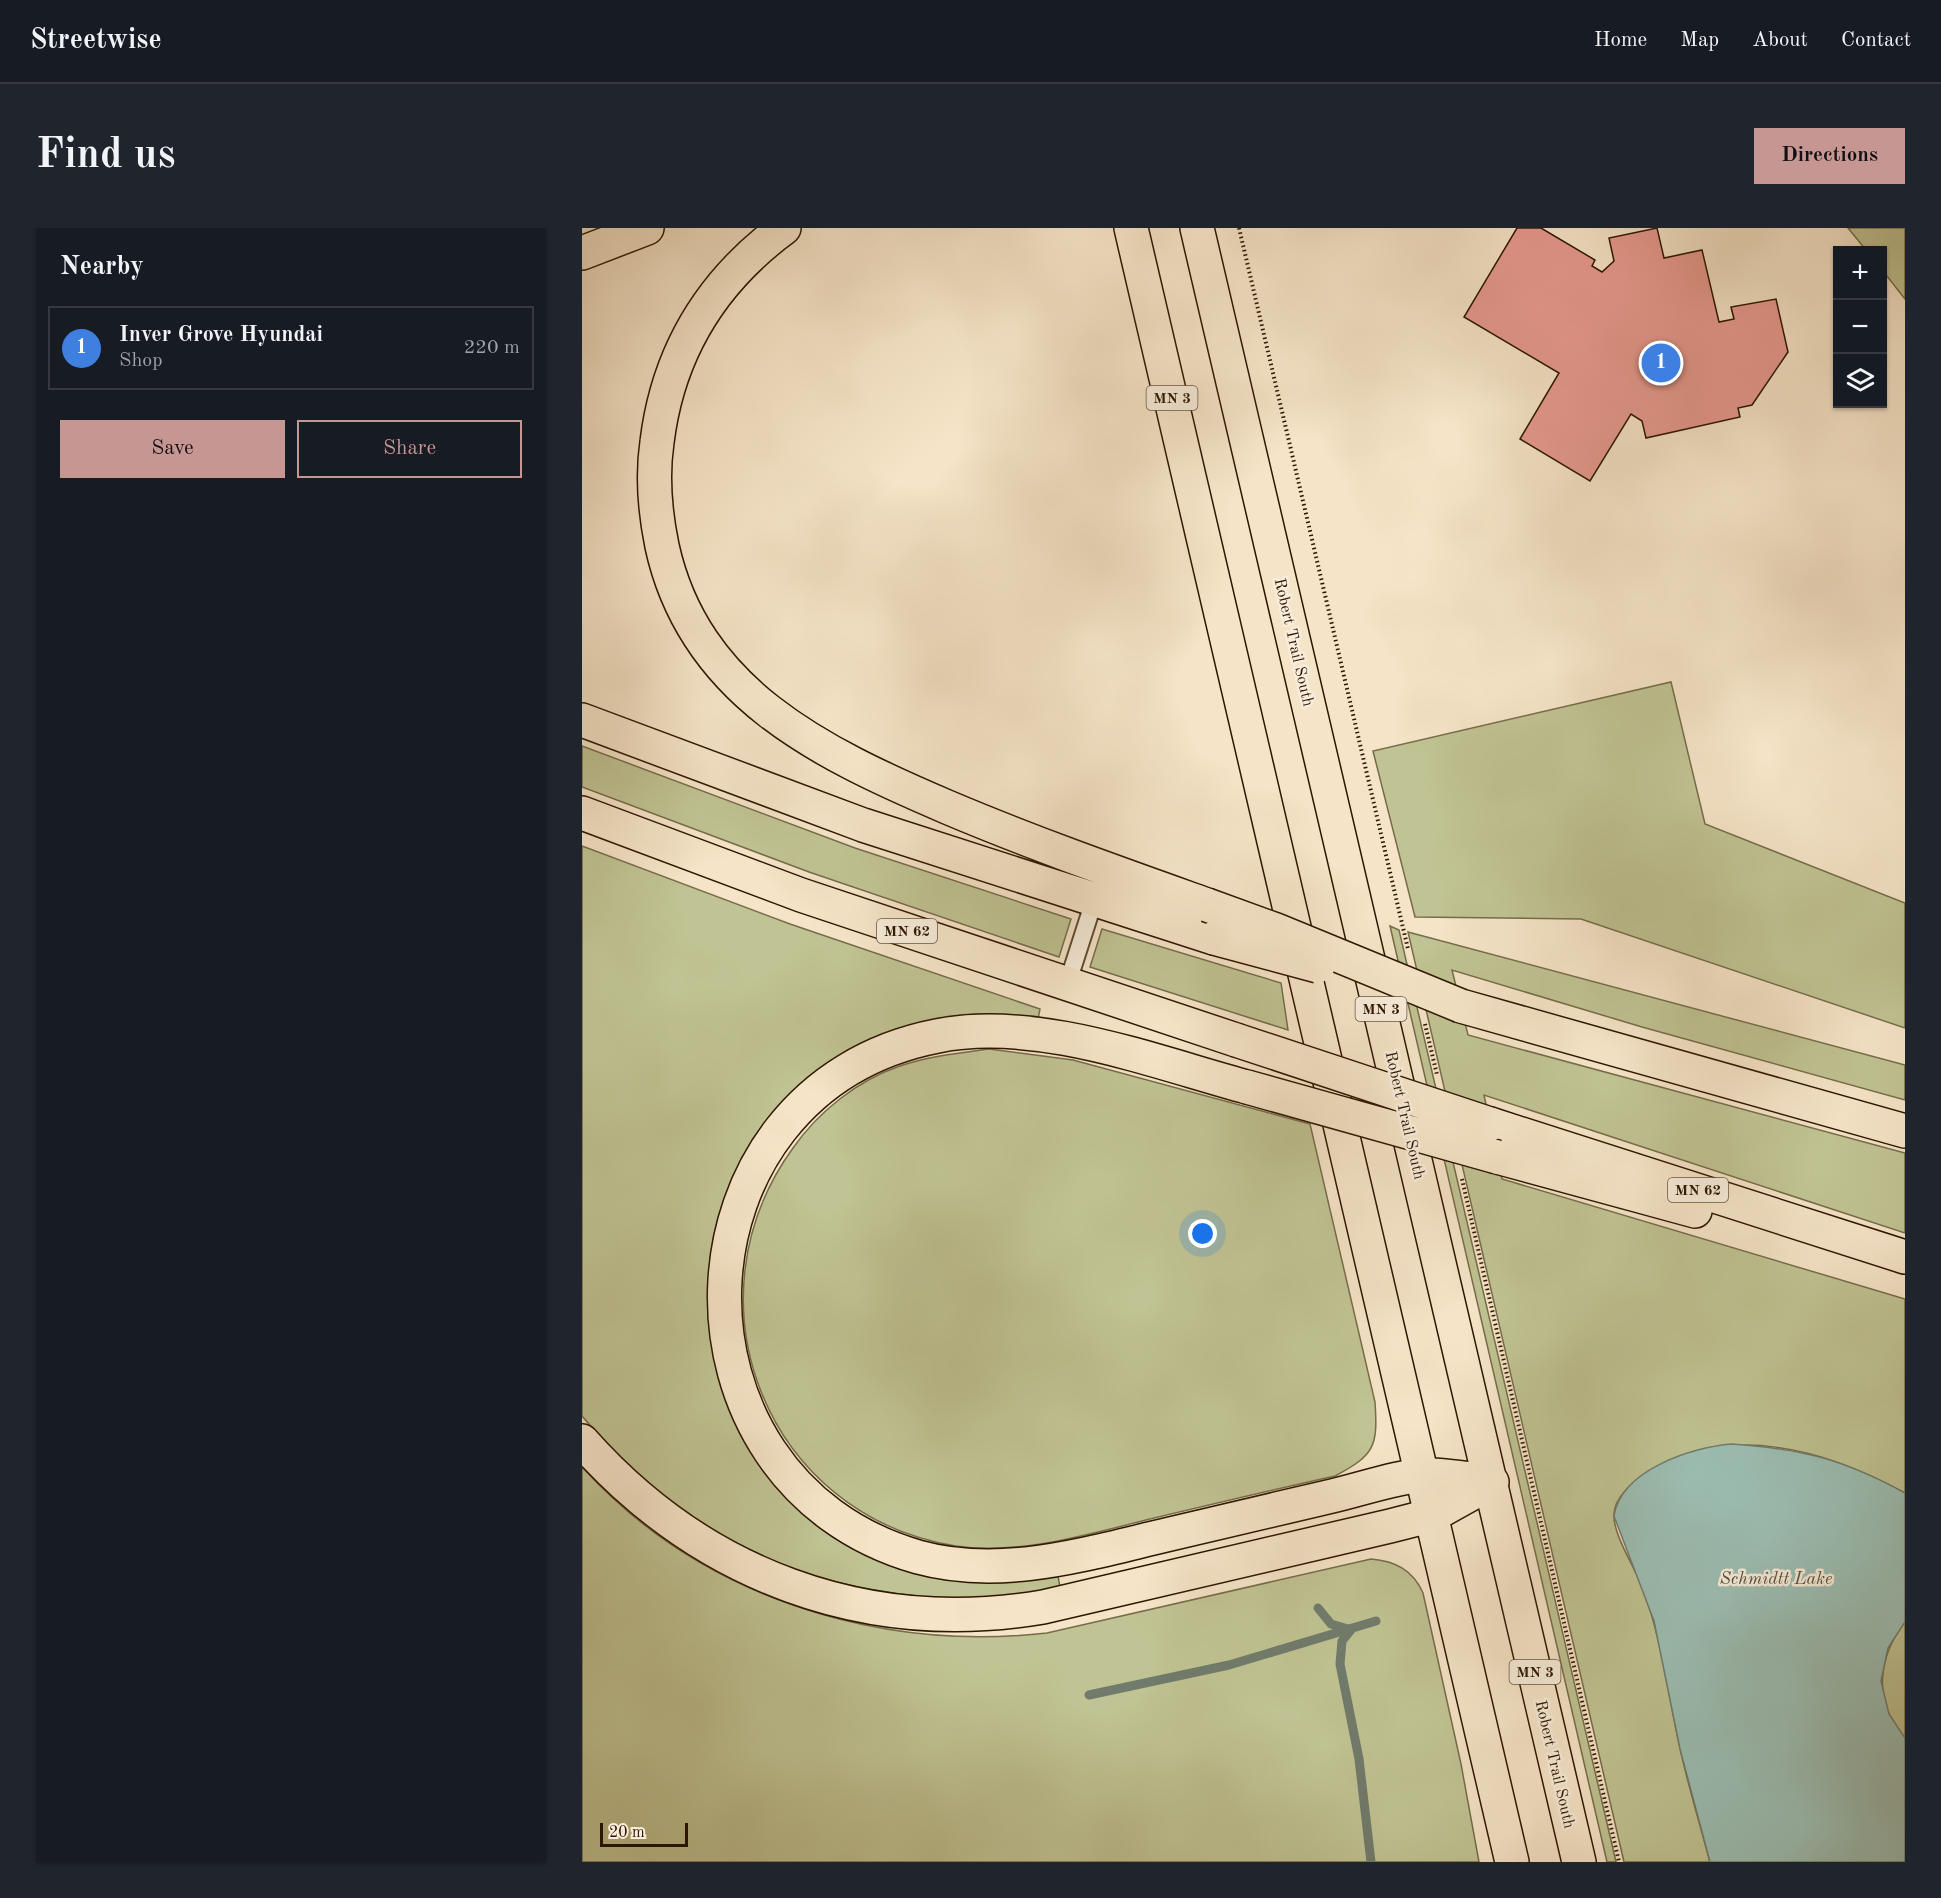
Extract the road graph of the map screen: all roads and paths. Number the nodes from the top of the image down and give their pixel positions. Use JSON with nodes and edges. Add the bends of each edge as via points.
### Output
{"nodes":[{"id":1,"x":647,"y":228,"type":"edge"},
{"id":2,"x":784,"y":228,"type":"edge"},
{"id":3,"x":1131,"y":228,"type":"edge"},
{"id":4,"x":1197,"y":228,"type":"edge"},
{"id":5,"x":1239,"y":228,"type":"edge"},
{"id":6,"x":582,"y":253,"type":"edge"},
{"id":7,"x":582,"y":720,"type":"edge"},
{"id":8,"x":582,"y":813,"type":"edge"},
{"id":9,"x":1094,"y":901,"type":"junction"},
{"id":10,"x":1410,"y":960,"type":"dead end"},
{"id":11,"x":1067,"y":985,"type":"junction"},
{"id":12,"x":1461,"y":1006,"type":"junction"},
{"id":13,"x":1424,"y":1017,"type":"dead end"},
{"id":14,"x":1439,"y":1085,"type":"dead end"},
{"id":15,"x":1905,"y":1131,"type":"edge"},
{"id":16,"x":1461,"y":1175,"type":"dead end"},
{"id":17,"x":1905,"y":1257,"type":"edge"},
{"id":18,"x":1905,"y":1269,"type":"edge"},
{"id":19,"x":582,"y":1442,"type":"edge"},
{"id":20,"x":1424,"y":1475,"type":"junction"},
{"id":21,"x":1492,"y":1482,"type":"junction"},
{"id":22,"x":1433,"y":1515,"type":"junction"},
{"id":23,"x":1512,"y":1862,"type":"edge"},
{"id":24,"x":1579,"y":1862,"type":"edge"},
{"id":25,"x":1619,"y":1862,"type":"edge"}],
"edges":[{"from":1,"to":6,"type":"main road"},
{"from":2,"to":12,"type":"main road","bridge":true,"via":[[743,261],[704,309],[677,359],[661,413],[654,476],[658,525],[674,587],[690,621],[743,691],[786,726],[878,777],[974,818],[1276,930]]},
{"from":3,"to":20,"type":"main road","number":"MN 3"},
{"from":4,"to":21,"type":"main road","name":"Robert Trail South","number":"MN 3"},
{"from":5,"to":10,"type":"path"},
{"from":7,"to":9,"type":"main road","via":[[863,825]]},
{"from":8,"to":11,"type":"main road","number":"MN 62","via":[[801,895]]},
{"from":9,"to":11,"type":"lane"},
{"from":9,"to":12,"type":"main road","bridge":true},
{"from":11,"to":17,"type":"main road","number":"MN 62","bridge":true},
{"from":12,"to":15,"type":"main road"},
{"from":13,"to":14,"type":"path"},
{"from":16,"to":25,"type":"path"},
{"from":18,"to":20,"type":"main road","bridge":true,"via":[[1107,1049],[1004,1031],[936,1036],[891,1048],[857,1065],[814,1095],[782,1128],[753,1176],[734,1221],[724,1268],[723,1314],[733,1369],[745,1404],[761,1435],[791,1476],[838,1520],[895,1549],[967,1566],[1004,1566],[1078,1556]]},
{"from":19,"to":22,"type":"main road","via":[[639,1499],[734,1563],[823,1597],[915,1613],[980,1614],[1043,1607]]},
{"from":20,"to":21,"type":"main road"},
{"from":20,"to":22,"type":"main road","number":"MN 3"},
{"from":21,"to":22,"type":"main road"},
{"from":21,"to":24,"type":"main road","name":"Robert Trail South","number":"MN 3"},
{"from":22,"to":23,"type":"main road","number":"MN 3"}]}
